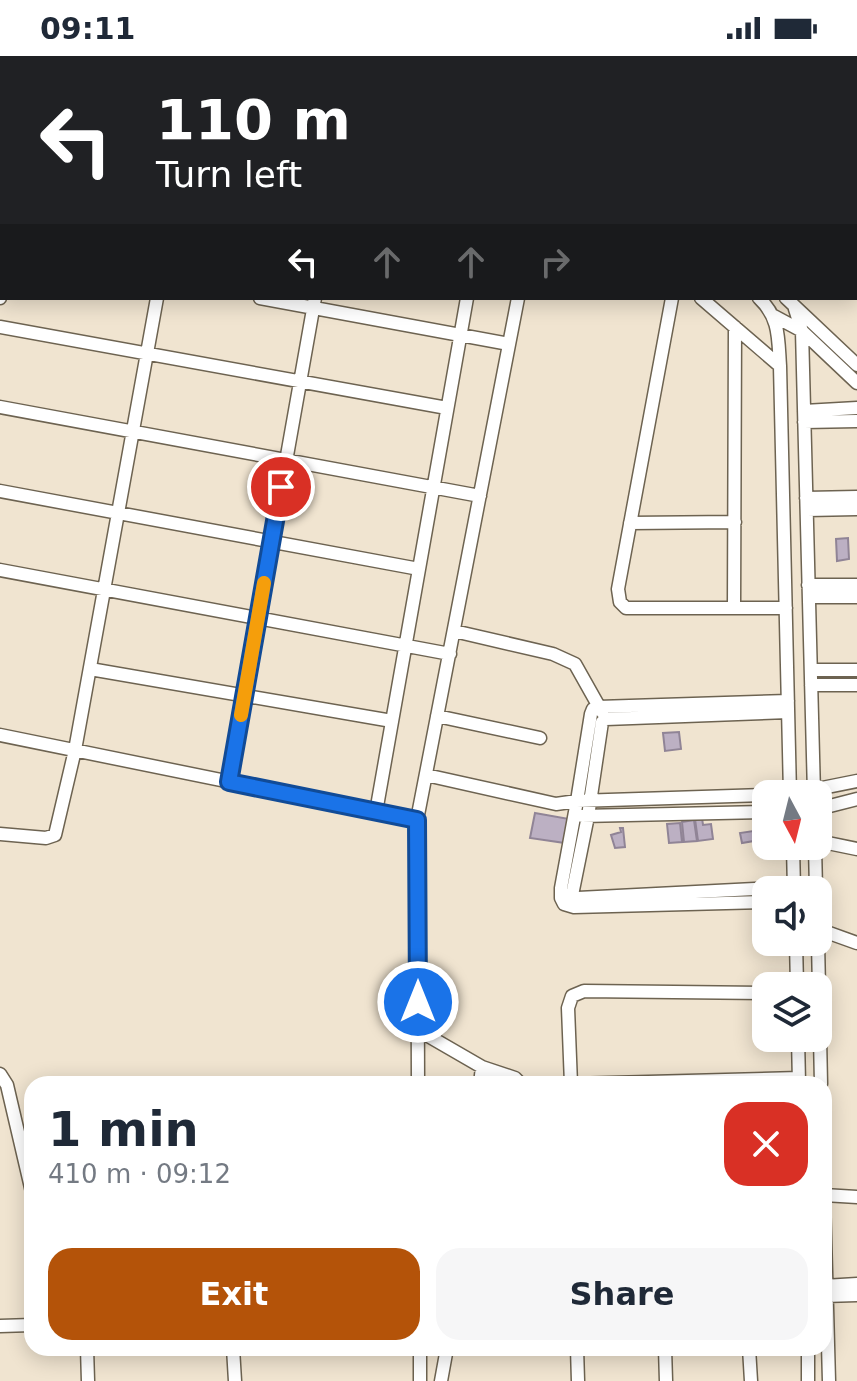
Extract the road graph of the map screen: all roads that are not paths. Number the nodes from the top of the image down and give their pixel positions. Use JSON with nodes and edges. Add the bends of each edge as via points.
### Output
{"nodes":[{"id":1,"x":157,"y":300,"type":"edge"},
{"id":2,"x":282,"y":300,"type":"edge"},
{"id":3,"x":467,"y":300,"type":"edge"},
{"id":4,"x":518,"y":300,"type":"edge"},
{"id":5,"x":672,"y":300,"type":"edge"},
{"id":6,"x":703,"y":300,"type":"edge"},
{"id":7,"x":761,"y":300,"type":"edge"},
{"id":8,"x":788,"y":300,"type":"edge"},
{"id":9,"x":314,"y":303,"type":"edge"},
{"id":10,"x":795,"y":309,"type":"junction"},
{"id":11,"x":774,"y":316,"type":"junction"},
{"id":12,"x":0,"y":327,"type":"edge"},
{"id":13,"x":735,"y":327,"type":"junction"},
{"id":14,"x":802,"y":331,"type":"junction"},
{"id":15,"x":460,"y":335,"type":"junction"},
{"id":16,"x":509,"y":344,"type":"junction"},
{"id":17,"x":147,"y":354,"type":"junction"},
{"id":18,"x":857,"y":365,"type":"edge"},
{"id":19,"x":780,"y":366,"type":"junction"},
{"id":20,"x":300,"y":381,"type":"junction"},
{"id":21,"x":857,"y":383,"type":"edge"},
{"id":22,"x":0,"y":407,"type":"edge"},
{"id":23,"x":447,"y":408,"type":"junction"},
{"id":24,"x":857,"y":408,"type":"edge"},
{"id":25,"x":804,"y":416,"type":"junction"},
{"id":26,"x":857,"y":421,"type":"edge"},
{"id":27,"x":133,"y":432,"type":"junction"},
{"id":28,"x":286,"y":460,"type":"junction"},
{"id":29,"x":433,"y":488,"type":"junction"},
{"id":30,"x":0,"y":491,"type":"edge"},
{"id":31,"x":480,"y":496,"type":"junction"},
{"id":32,"x":857,"y":497,"type":"edge"},
{"id":33,"x":806,"y":504,"type":"junction"},
{"id":34,"x":857,"y":509,"type":"edge"},
{"id":35,"x":118,"y":513,"type":"junction"},
{"id":36,"x":735,"y":522,"type":"junction"},
{"id":37,"x":630,"y":523,"type":"junction"},
{"id":38,"x":272,"y":541,"type":"junction"},
{"id":39,"x":419,"y":569,"type":"junction"},
{"id":40,"x":0,"y":570,"type":"edge"},
{"id":41,"x":857,"y":585,"type":"edge"},
{"id":42,"x":104,"y":590,"type":"junction"},
{"id":43,"x":809,"y":591,"type":"junction"},
{"id":44,"x":857,"y":597,"type":"edge"},
{"id":45,"x":734,"y":608,"type":"junction"},
{"id":46,"x":786,"y":608,"type":"junction"},
{"id":47,"x":258,"y":618,"type":"junction"},
{"id":48,"x":454,"y":631,"type":"junction"},
{"id":49,"x":406,"y":645,"type":"junction"},
{"id":50,"x":450,"y":654,"type":"junction"},
{"id":51,"x":90,"y":669,"type":"junction"},
{"id":52,"x":811,"y":670,"type":"junction"},
{"id":53,"x":857,"y":670,"type":"edge"},
{"id":54,"x":811,"y":685,"type":"junction"},
{"id":55,"x":857,"y":685,"type":"edge"},
{"id":56,"x":245,"y":695,"type":"junction"},
{"id":57,"x":788,"y":706,"type":"junction"},
{"id":58,"x":598,"y":707,"type":"junction"},
{"id":59,"x":437,"y":716,"type":"junction"},
{"id":60,"x":606,"y":719,"type":"junction"},
{"id":61,"x":392,"y":721,"type":"junction"},
{"id":62,"x":0,"y":735,"type":"edge"},
{"id":63,"x":540,"y":738,"type":"dead end"},
{"id":64,"x":75,"y":750,"type":"junction"},
{"id":65,"x":426,"y":775,"type":"junction"},
{"id":66,"x":791,"y":780,"type":"edge"},
{"id":67,"x":814,"y":780,"type":"edge"},
{"id":68,"x":857,"y":781,"type":"edge"},
{"id":69,"x":229,"y":782,"type":"junction"},
{"id":70,"x":832,"y":787,"type":"edge"},
{"id":71,"x":752,"y":795,"type":"edge"},
{"id":72,"x":857,"y":799,"type":"edge"},
{"id":73,"x":584,"y":801,"type":"junction"},
{"id":74,"x":832,"y":805,"type":"edge"},
{"id":75,"x":376,"y":812,"type":"junction"},
{"id":76,"x":752,"y":812,"type":"edge"},
{"id":77,"x":581,"y":816,"type":"junction"},
{"id":78,"x":417,"y":820,"type":"junction"},
{"id":79,"x":0,"y":834,"type":"edge"},
{"id":80,"x":832,"y":846,"type":"edge"},
{"id":81,"x":857,"y":849,"type":"edge"},
{"id":82,"x":752,"y":891,"type":"edge"},
{"id":83,"x":752,"y":902,"type":"edge"},
{"id":84,"x":832,"y":934,"type":"edge"},
{"id":85,"x":857,"y":943,"type":"edge"},
{"id":86,"x":752,"y":993,"type":"edge"},
{"id":87,"x":418,"y":1030,"type":"junction"},
{"id":88,"x":798,"y":1052,"type":"edge"},
{"id":89,"x":820,"y":1052,"type":"edge"},
{"id":90,"x":482,"y":1067,"type":"junction"},
{"id":91,"x":0,"y":1074,"type":"edge"},
{"id":92,"x":418,"y":1076,"type":"edge"},
{"id":93,"x":481,"y":1076,"type":"edge"},
{"id":94,"x":509,"y":1076,"type":"edge"},
{"id":95,"x":571,"y":1076,"type":"edge"},
{"id":96,"x":799,"y":1076,"type":"edge"},
{"id":97,"x":821,"y":1076,"type":"edge"},
{"id":98,"x":24,"y":1158,"type":"edge"},
{"id":99,"x":832,"y":1197,"type":"edge"},
{"id":100,"x":857,"y":1197,"type":"edge"},
{"id":101,"x":857,"y":1284,"type":"edge"},
{"id":102,"x":832,"y":1289,"type":"edge"},
{"id":103,"x":832,"y":1292,"type":"edge"},
{"id":104,"x":857,"y":1295,"type":"edge"},
{"id":105,"x":24,"y":1325,"type":"edge"},
{"id":106,"x":0,"y":1326,"type":"edge"},
{"id":107,"x":87,"y":1356,"type":"edge"},
{"id":108,"x":233,"y":1356,"type":"edge"},
{"id":109,"x":420,"y":1356,"type":"edge"},
{"id":110,"x":446,"y":1356,"type":"edge"},
{"id":111,"x":577,"y":1356,"type":"edge"},
{"id":112,"x":665,"y":1356,"type":"edge"},
{"id":113,"x":749,"y":1356,"type":"edge"},
{"id":114,"x":808,"y":1356,"type":"edge"},
{"id":115,"x":828,"y":1356,"type":"edge"},
{"id":116,"x":88,"y":1381,"type":"edge"},
{"id":117,"x":235,"y":1381,"type":"edge"},
{"id":118,"x":420,"y":1381,"type":"edge"},
{"id":119,"x":441,"y":1381,"type":"edge"},
{"id":120,"x":578,"y":1381,"type":"edge"},
{"id":121,"x":666,"y":1381,"type":"edge"},
{"id":122,"x":751,"y":1381,"type":"edge"},
{"id":123,"x":808,"y":1381,"type":"edge"},
{"id":124,"x":829,"y":1381,"type":"edge"}],
"edges":[{"from":1,"to":17,"type":"street"},
{"from":2,"to":9,"type":"street"},
{"from":3,"to":15,"type":"street"},
{"from":4,"to":16,"type":"street"},
{"from":5,"to":37,"type":"street"},
{"from":6,"to":13,"type":"street"},
{"from":7,"to":11,"type":"street"},
{"from":8,"to":10,"type":"street"},
{"from":9,"to":15,"type":"street"},
{"from":9,"to":20,"type":"street"},
{"from":10,"to":14,"type":"street"},
{"from":10,"to":18,"type":"street"},
{"from":11,"to":14,"type":"street"},
{"from":11,"to":19,"type":"street"},
{"from":12,"to":17,"type":"street"},
{"from":13,"to":19,"type":"street"},
{"from":13,"to":36,"type":"street"},
{"from":14,"to":21,"type":"street"},
{"from":14,"to":25,"type":"street"},
{"from":15,"to":16,"type":"street"},
{"from":15,"to":23,"type":"street"},
{"from":16,"to":31,"type":"street"},
{"from":17,"to":20,"type":"street"},
{"from":17,"to":27,"type":"street"},
{"from":19,"to":46,"type":"street"},
{"from":20,"to":23,"type":"street"},
{"from":20,"to":28,"type":"street"},
{"from":22,"to":27,"type":"street"},
{"from":23,"to":29,"type":"street"},
{"from":24,"to":25,"type":"street"},
{"from":25,"to":26,"type":"street"},
{"from":25,"to":33,"type":"street"},
{"from":27,"to":28,"type":"street"},
{"from":27,"to":35,"type":"street"},
{"from":28,"to":29,"type":"street"},
{"from":28,"to":38,"type":"street"},
{"from":29,"to":31,"type":"street"},
{"from":29,"to":39,"type":"street"},
{"from":30,"to":35,"type":"street"},
{"from":31,"to":48,"type":"street"},
{"from":32,"to":33,"type":"street"},
{"from":33,"to":34,"type":"street"},
{"from":33,"to":43,"type":"street"},
{"from":35,"to":38,"type":"street"},
{"from":35,"to":42,"type":"street"},
{"from":36,"to":37,"type":"street"},
{"from":36,"to":45,"type":"street"},
{"from":37,"to":45,"type":"street","via":[[618,589],[626,608]]},
{"from":38,"to":39,"type":"street"},
{"from":38,"to":47,"type":"street"},
{"from":39,"to":49,"type":"street"},
{"from":40,"to":42,"type":"street"},
{"from":41,"to":43,"type":"street"},
{"from":42,"to":47,"type":"street"},
{"from":42,"to":51,"type":"street"},
{"from":43,"to":44,"type":"street"},
{"from":43,"to":52,"type":"street"},
{"from":45,"to":46,"type":"street"},
{"from":46,"to":57,"type":"street"},
{"from":47,"to":49,"type":"street"},
{"from":47,"to":56,"type":"street"},
{"from":48,"to":50,"type":"street"},
{"from":48,"to":58,"type":"street","via":[[575,664]]},
{"from":49,"to":50,"type":"street"},
{"from":49,"to":61,"type":"street"},
{"from":50,"to":59,"type":"street"},
{"from":51,"to":56,"type":"street"},
{"from":51,"to":64,"type":"street"},
{"from":52,"to":53,"type":"street"},
{"from":52,"to":54,"type":"street"},
{"from":54,"to":55,"type":"street"},
{"from":54,"to":67,"type":"street"},
{"from":56,"to":61,"type":"street"},
{"from":56,"to":69,"type":"street"},
{"from":57,"to":58,"type":"street"},
{"from":57,"to":60,"type":"street"},
{"from":57,"to":66,"type":"street"},
{"from":58,"to":60,"type":"street"},
{"from":58,"to":73,"type":"street","via":[[591,714]]},
{"from":59,"to":63,"type":"street"},
{"from":59,"to":65,"type":"street"},
{"from":60,"to":73,"type":"street"},
{"from":61,"to":75,"type":"street"},
{"from":62,"to":64,"type":"street"},
{"from":64,"to":69,"type":"street"},
{"from":64,"to":79,"type":"street","via":[[55,835]]},
{"from":65,"to":73,"type":"street","via":[[556,804]]},
{"from":65,"to":78,"type":"street"},
{"from":68,"to":70,"type":"street"},
{"from":69,"to":75,"type":"street"},
{"from":71,"to":73,"type":"street"},
{"from":72,"to":74,"type":"street"},
{"from":73,"to":77,"type":"street"},
{"from":75,"to":78,"type":"street"},
{"from":76,"to":77,"type":"street"},
{"from":77,"to":82,"type":"street","via":[[572,888],[578,898]]},
{"from":77,"to":83,"type":"street","via":[[561,888],[564,904]]},
{"from":78,"to":87,"type":"street"},
{"from":80,"to":81,"type":"street"},
{"from":84,"to":85,"type":"street"},
{"from":86,"to":95,"type":"street","via":[[584,991],[572,996]]},
{"from":87,"to":90,"type":"street"},
{"from":87,"to":92,"type":"street"},
{"from":88,"to":96,"type":"street"},
{"from":89,"to":97,"type":"street"},
{"from":90,"to":93,"type":"street"},
{"from":90,"to":94,"type":"street"},
{"from":91,"to":98,"type":"street"},
{"from":99,"to":100,"type":"street"},
{"from":101,"to":102,"type":"street"},
{"from":103,"to":104,"type":"street"},
{"from":105,"to":106,"type":"street"},
{"from":107,"to":116,"type":"street"},
{"from":108,"to":117,"type":"street"},
{"from":109,"to":118,"type":"street"},
{"from":110,"to":119,"type":"street"},
{"from":111,"to":120,"type":"street"},
{"from":112,"to":121,"type":"street"},
{"from":113,"to":122,"type":"street"},
{"from":114,"to":123,"type":"street"},
{"from":115,"to":124,"type":"street"}]}
